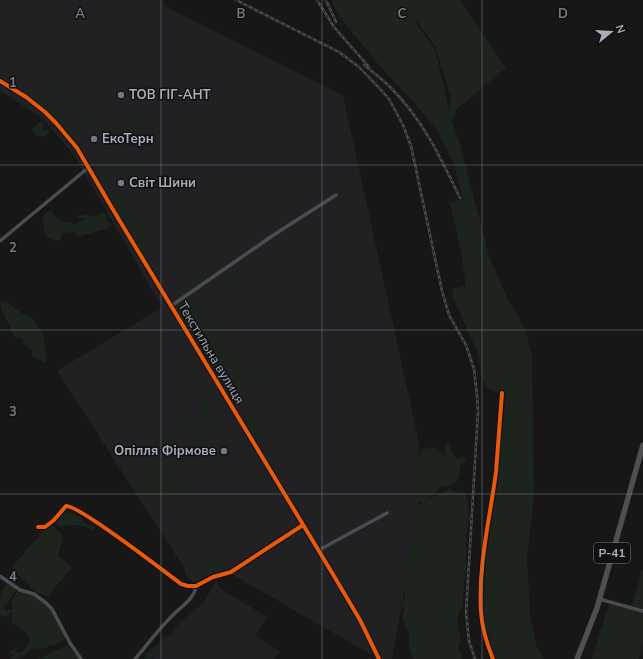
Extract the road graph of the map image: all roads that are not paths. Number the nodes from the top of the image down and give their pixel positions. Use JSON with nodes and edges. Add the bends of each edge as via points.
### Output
{"nodes":[{"id":1,"x":0,"y":81,"type":"edge"},
{"id":2,"x":88,"y":168,"type":"junction"},
{"id":3,"x":336,"y":195,"type":"dead end"},
{"id":4,"x":0,"y":241,"type":"edge"},
{"id":5,"x":171,"y":306,"type":"junction"},
{"id":6,"x":502,"y":393,"type":"dead end"},
{"id":7,"x":643,"y":445,"type":"edge"},
{"id":8,"x":387,"y":513,"type":"dead end"},
{"id":9,"x":304,"y":525,"type":"junction"},
{"id":10,"x":38,"y":527,"type":"dead end"},
{"id":11,"x":319,"y":550,"type":"junction"},
{"id":12,"x":0,"y":576,"type":"edge"},
{"id":13,"x":196,"y":586,"type":"junction"},
{"id":14,"x":599,"y":599,"type":"junction"},
{"id":15,"x":643,"y":611,"type":"edge"},
{"id":16,"x":81,"y":659,"type":"edge"},
{"id":17,"x":135,"y":659,"type":"edge"},
{"id":18,"x":379,"y":659,"type":"edge"},
{"id":19,"x":493,"y":659,"type":"edge"},
{"id":20,"x":577,"y":659,"type":"edge"}],
"edges":[{"from":1,"to":2,"type":"street","name":"Текстильна вулиця","via":[[31,101],[56,123],[72,141]]},
{"from":2,"to":4,"type":"street"},
{"from":2,"to":5,"type":"street","name":"Текстильна вулиця"},
{"from":3,"to":5,"type":"street"},
{"from":5,"to":9,"type":"street","name":"Текстильна вулиця"},
{"from":6,"to":19,"type":"street","via":[[496,472],[481,585],[483,625]]},
{"from":7,"to":14,"type":"main road","number":"Р-41"},
{"from":8,"to":11,"type":"street"},
{"from":9,"to":11,"type":"street","name":"Текстильна вулиця"},
{"from":9,"to":13,"type":"street","via":[[231,572],[213,577]]},
{"from":10,"to":13,"type":"street","via":[[45,527],[66,506],[70,506],[181,584]]},
{"from":11,"to":18,"type":"street","name":"Текстильна вулиця","via":[[360,620]]},
{"from":12,"to":16,"type":"street","via":[[20,590],[34,594],[52,609]]},
{"from":13,"to":17,"type":"street","via":[[188,601]]},
{"from":14,"to":15,"type":"street"},
{"from":14,"to":20,"type":"main road","number":"Р-41"}]}
